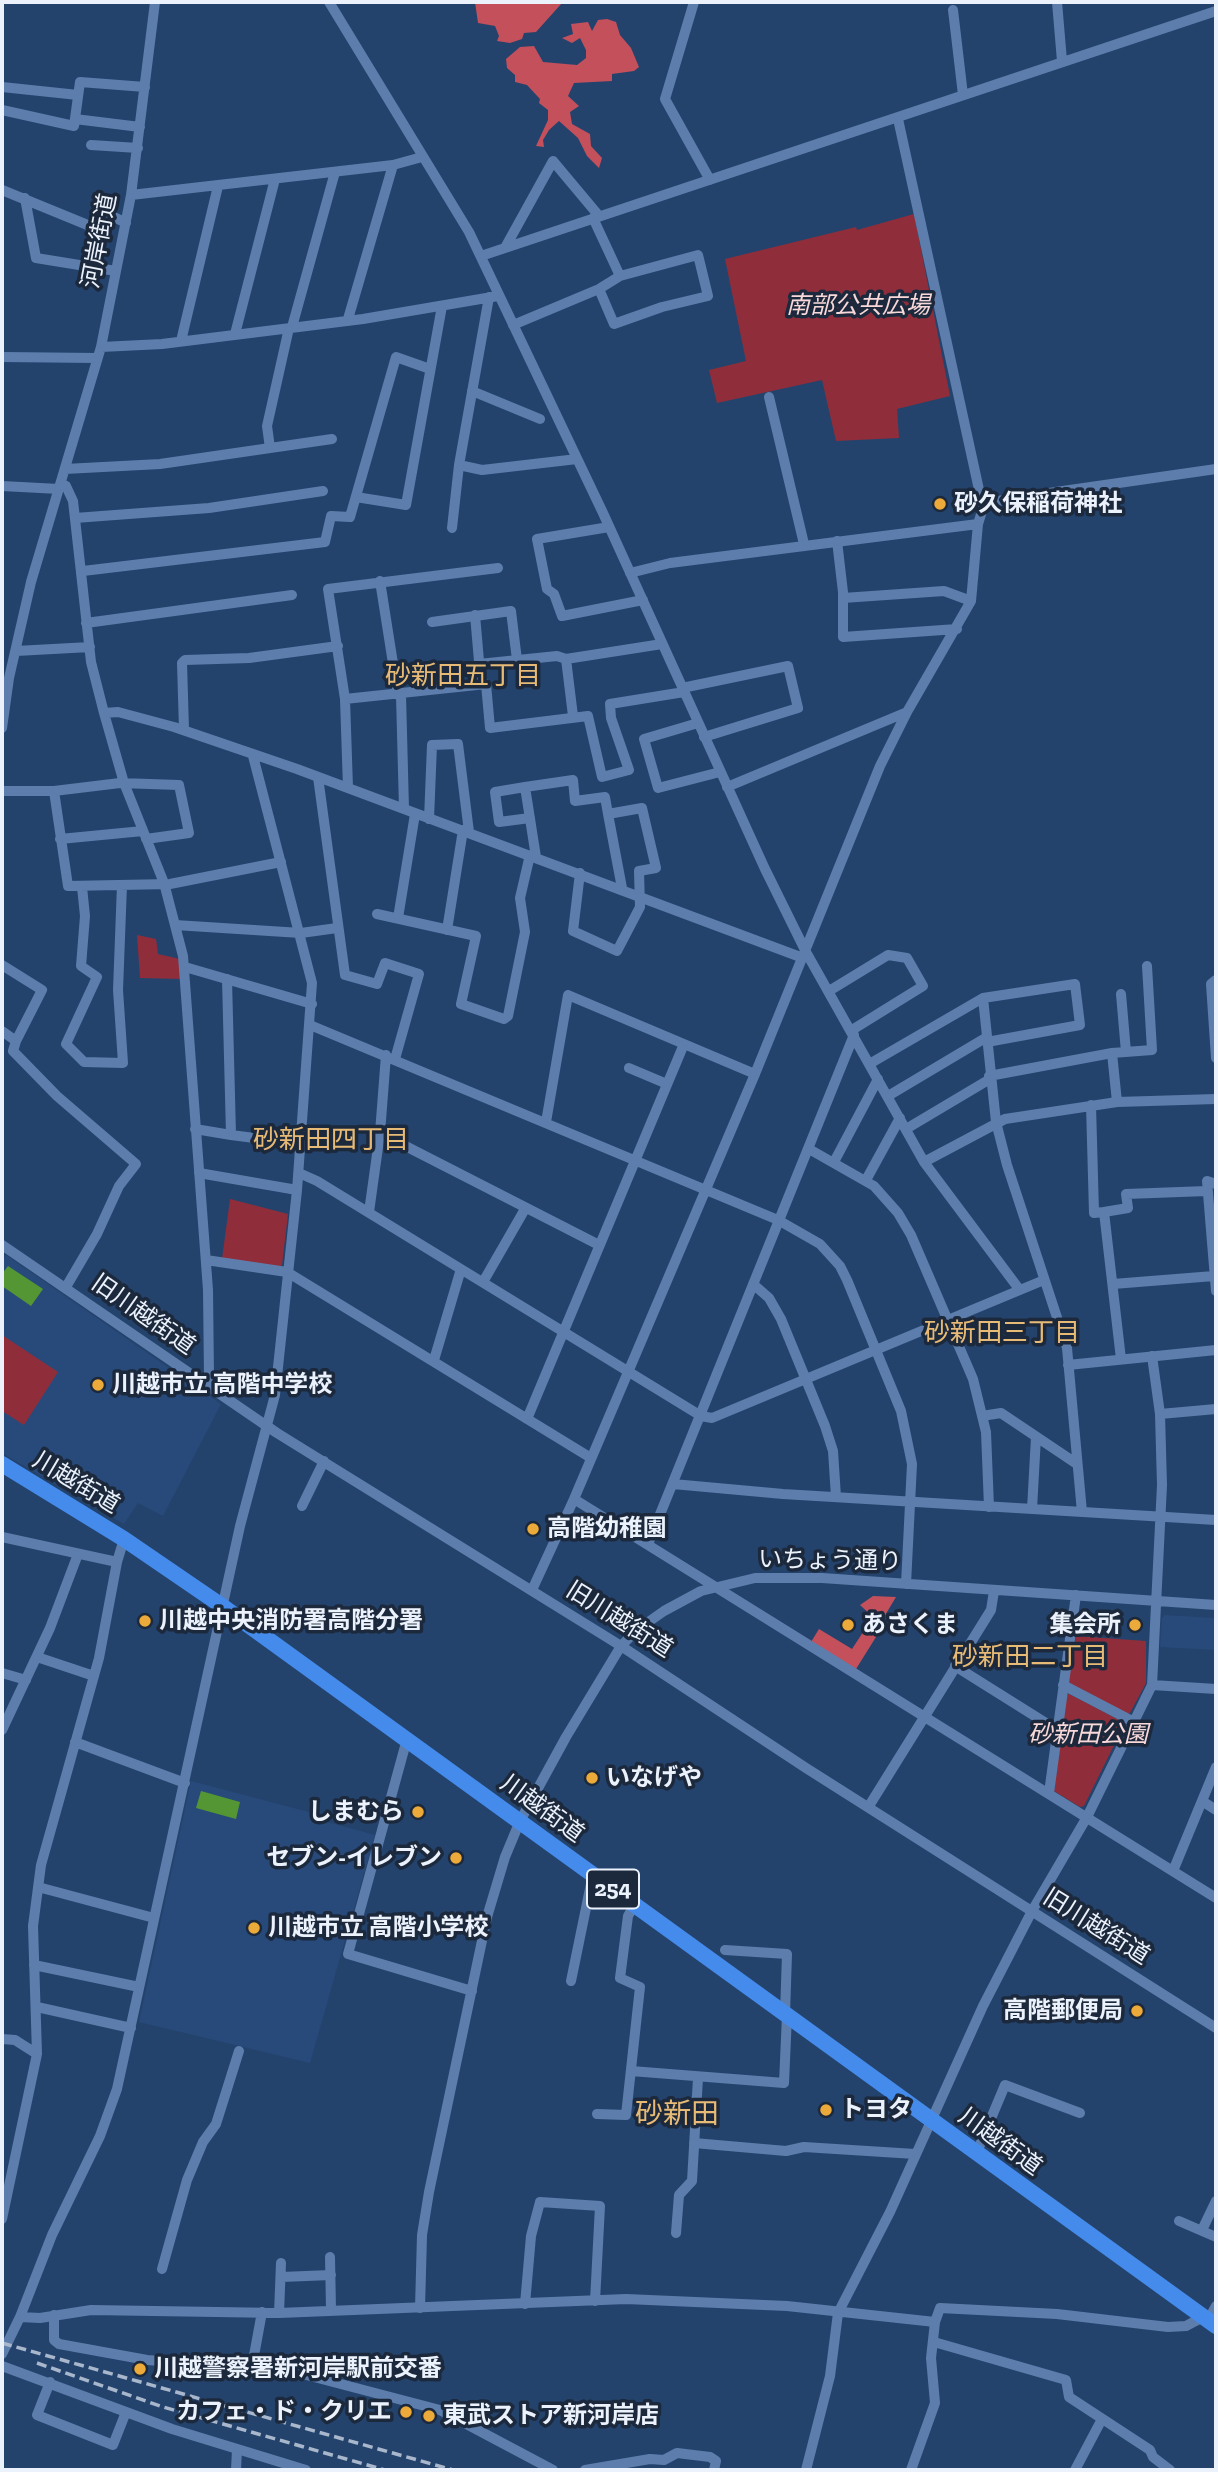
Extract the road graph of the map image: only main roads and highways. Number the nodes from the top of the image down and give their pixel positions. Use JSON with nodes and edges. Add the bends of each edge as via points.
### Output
{"nodes":[{"id":1,"x":2,"y":1464,"type":"edge"},
{"id":2,"x":1211,"y":2317,"type":"edge"}],
"edges":[{"from":1,"to":2,"type":"highway","name":"川越街道","number":"254","via":[[222,1606],[929,2119]]}]}
